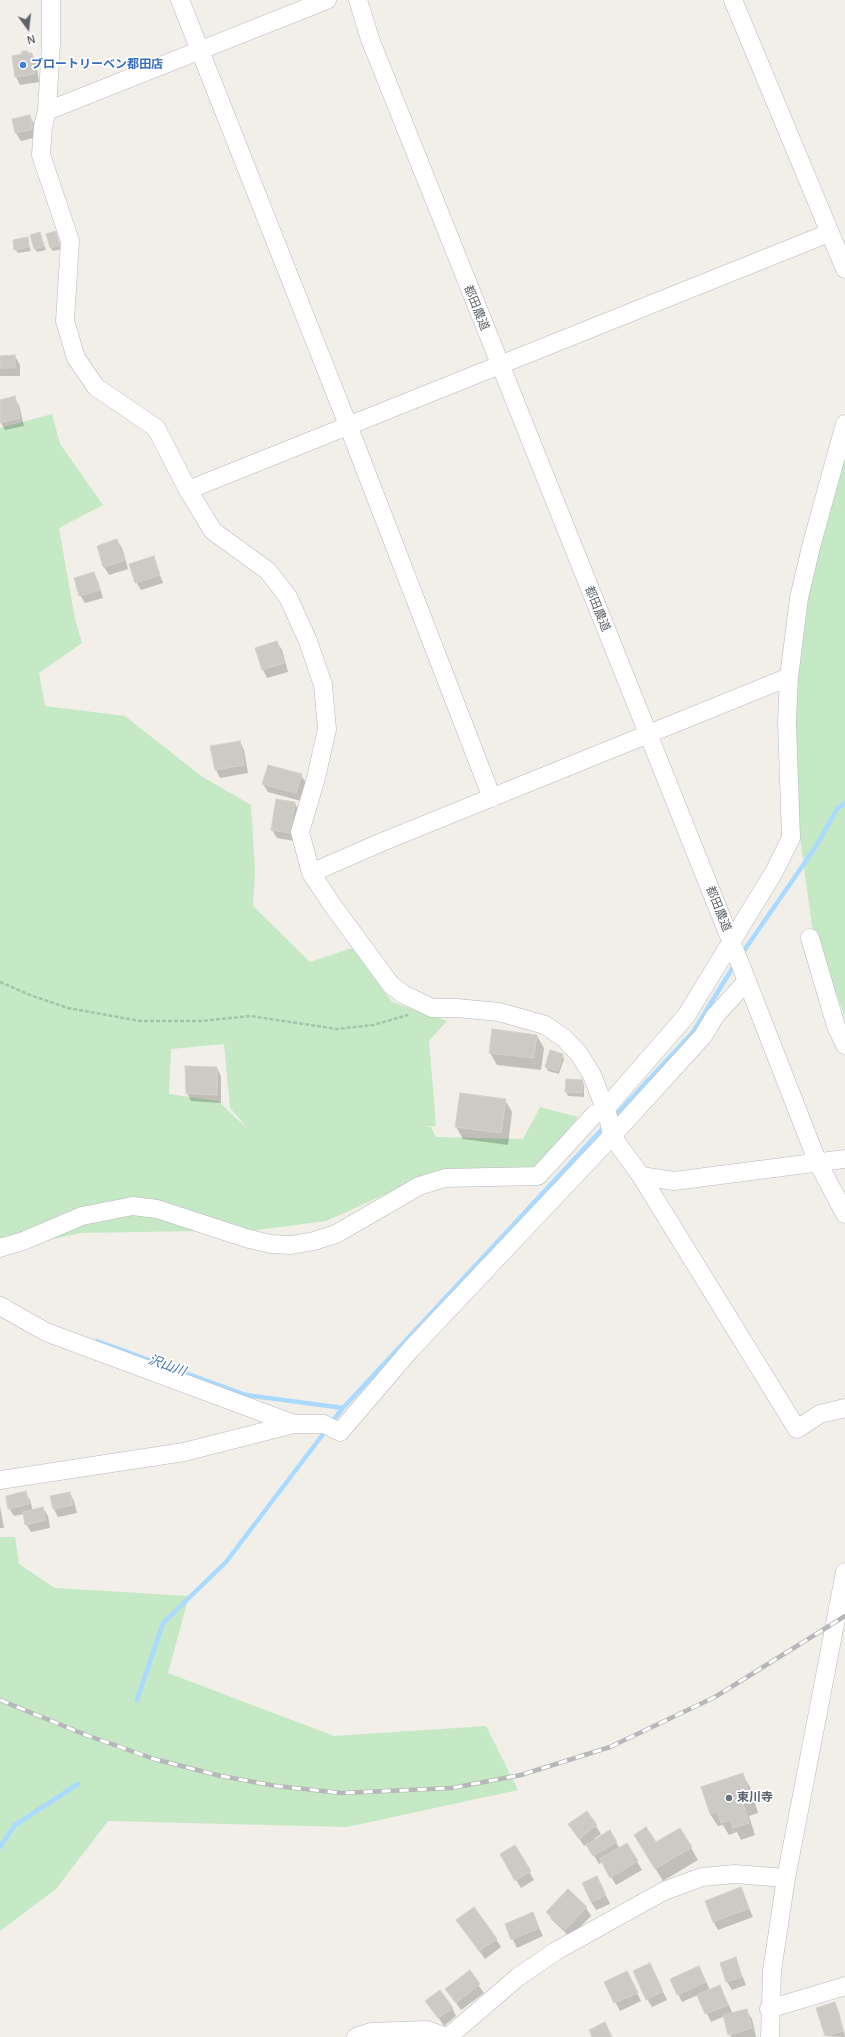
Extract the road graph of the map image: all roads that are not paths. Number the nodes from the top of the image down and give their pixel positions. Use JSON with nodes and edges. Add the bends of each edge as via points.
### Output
{"nodes":[{"id":1,"x":51,"y":0,"type":"edge"},
{"id":2,"x":180,"y":0,"type":"edge"},
{"id":3,"x":327,"y":0,"type":"edge"},
{"id":4,"x":358,"y":0,"type":"edge"},
{"id":5,"x":733,"y":0,"type":"edge"},
{"id":6,"x":201,"y":50,"type":"junction"},
{"id":7,"x":47,"y":111,"type":"junction"},
{"id":8,"x":829,"y":233,"type":"junction"},
{"id":9,"x":845,"y":269,"type":"edge"},
{"id":10,"x":499,"y":365,"type":"junction"},
{"id":11,"x":845,"y":424,"type":"edge"},
{"id":12,"x":348,"y":426,"type":"junction"},
{"id":13,"x":188,"y":490,"type":"junction"},
{"id":14,"x":789,"y":677,"type":"junction"},
{"id":15,"x":648,"y":735,"type":"junction"},
{"id":16,"x":492,"y":798,"type":"junction"},
{"id":17,"x":311,"y":873,"type":"junction"},
{"id":18,"x":810,"y":938,"type":"dead end"},
{"id":19,"x":732,"y":945,"type":"junction"},
{"id":20,"x":745,"y":976,"type":"junction"},
{"id":21,"x":845,"y":1045,"type":"edge"},
{"id":22,"x":609,"y":1123,"type":"junction"},
{"id":23,"x":845,"y":1159,"type":"edge"},
{"id":24,"x":818,"y":1163,"type":"junction"},
{"id":25,"x":641,"y":1176,"type":"junction"},
{"id":26,"x":845,"y":1214,"type":"edge"},
{"id":27,"x":0,"y":1248,"type":"edge"},
{"id":28,"x":0,"y":1306,"type":"edge"},
{"id":29,"x":845,"y":1408,"type":"edge"},
{"id":30,"x":294,"y":1424,"type":"junction"},
{"id":31,"x":0,"y":1480,"type":"edge"},
{"id":32,"x":845,"y":1572,"type":"edge"},
{"id":33,"x":838,"y":1643,"type":"edge"},
{"id":34,"x":786,"y":1878,"type":"junction"},
{"id":35,"x":845,"y":1986,"type":"edge"},
{"id":36,"x":769,"y":2009,"type":"junction"},
{"id":37,"x":356,"y":2037,"type":"edge"},
{"id":38,"x":447,"y":2037,"type":"edge"},
{"id":39,"x":770,"y":2037,"type":"edge"}],
"edges":[{"from":1,"to":7,"type":"street"},
{"from":2,"to":6,"type":"street"},
{"from":3,"to":6,"type":"street"},
{"from":4,"to":10,"type":"street","name":"都田農道","via":[[370,39]]},
{"from":5,"to":8,"type":"street"},
{"from":6,"to":7,"type":"street"},
{"from":6,"to":12,"type":"street"},
{"from":7,"to":13,"type":"street","via":[[41,155],[70,241],[65,321],[76,358],[96,387],[156,428]]},
{"from":8,"to":9,"type":"street"},
{"from":8,"to":10,"type":"street"},
{"from":10,"to":12,"type":"street"},
{"from":10,"to":15,"type":"street","name":"都田農道"},
{"from":11,"to":14,"type":"street","via":[[799,598]]},
{"from":12,"to":13,"type":"street"},
{"from":12,"to":16,"type":"street"},
{"from":13,"to":17,"type":"street","via":[[213,531],[268,571],[288,597],[308,640],[323,685],[327,729],[300,832]]},
{"from":14,"to":15,"type":"street"},
{"from":14,"to":19,"type":"street","via":[[787,722],[791,838]]},
{"from":15,"to":16,"type":"street"},
{"from":15,"to":19,"type":"street","name":"都田農道"},
{"from":16,"to":17,"type":"street"},
{"from":17,"to":22,"type":"street","via":[[391,985],[403,994],[432,1008],[499,1012],[546,1025],[564,1038],[579,1054],[592,1075]]},
{"from":18,"to":21,"type":"street","via":[[836,1026]]},
{"from":19,"to":20,"type":"street","name":"都田農道"},
{"from":19,"to":22,"type":"street","via":[[686,1016]]},
{"from":20,"to":22,"type":"street","via":[[703,1036]]},
{"from":20,"to":24,"type":"street","name":"都田農道"},
{"from":22,"to":25,"type":"street"},
{"from":22,"to":27,"type":"street","via":[[594,1115],[538,1176],[444,1178],[419,1186],[336,1234],[314,1241],[291,1245],[271,1244],[157,1209],[133,1206],[82,1216],[22,1242]]},
{"from":22,"to":30,"type":"street","via":[[340,1432],[324,1424]]},
{"from":23,"to":24,"type":"street"},
{"from":24,"to":25,"type":"street","via":[[674,1181]]},
{"from":24,"to":26,"type":"street","name":"都田農道"},
{"from":25,"to":29,"type":"street","via":[[797,1429],[820,1414]]},
{"from":28,"to":30,"type":"street","via":[[46,1332]]},
{"from":30,"to":31,"type":"street","via":[[184,1452]]},
{"from":32,"to":33,"type":"street"},
{"from":33,"to":34,"type":"street"},
{"from":34,"to":36,"type":"street"},
{"from":34,"to":38,"type":"street","via":[[735,1874],[702,1877],[664,1890],[537,1964]]},
{"from":35,"to":36,"type":"street"},
{"from":36,"to":39,"type":"street"},
{"from":37,"to":38,"type":"street","via":[[371,2032],[427,2030]]}]}
